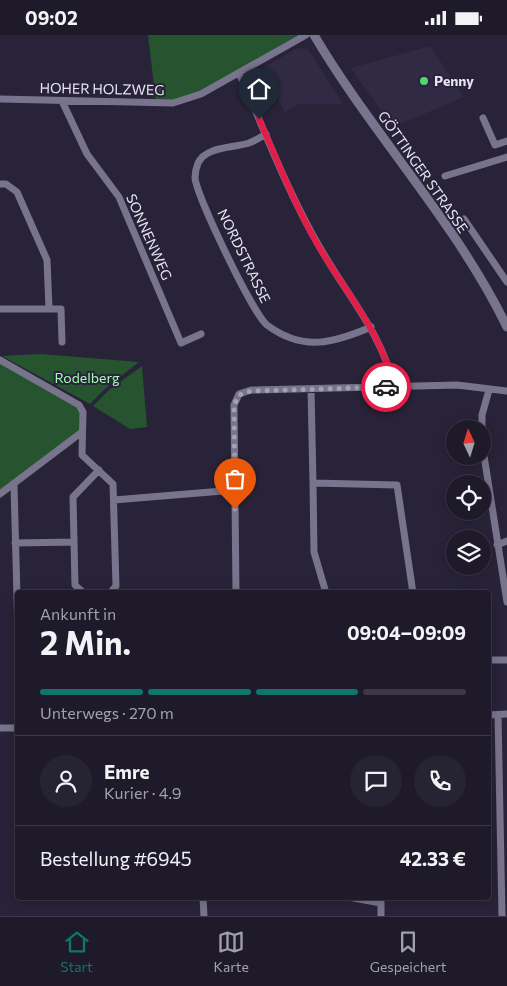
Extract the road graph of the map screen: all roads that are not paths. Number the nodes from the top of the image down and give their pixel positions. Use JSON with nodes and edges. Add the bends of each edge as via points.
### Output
{"nodes":[{"id":1,"x":306,"y":35,"type":"edge"},
{"id":2,"x":314,"y":35,"type":"edge"},
{"id":3,"x":239,"y":73,"type":"junction"},
{"id":4,"x":0,"y":99,"type":"edge"},
{"id":5,"x":62,"y":101,"type":"junction"},
{"id":6,"x":482,"y":118,"type":"dead end"},
{"id":7,"x":266,"y":134,"type":"junction"},
{"id":8,"x":507,"y":141,"type":"edge"},
{"id":9,"x":495,"y":145,"type":"junction"},
{"id":10,"x":504,"y":158,"type":"edge"},
{"id":11,"x":445,"y":176,"type":"dead end"},
{"id":12,"x":0,"y":184,"type":"edge"},
{"id":13,"x":464,"y":219,"type":"dead end"},
{"id":14,"x":507,"y":282,"type":"edge"},
{"id":15,"x":0,"y":309,"type":"edge"},
{"id":16,"x":49,"y":309,"type":"junction"},
{"id":17,"x":371,"y":327,"type":"junction"},
{"id":18,"x":507,"y":327,"type":"edge"},
{"id":19,"x":201,"y":334,"type":"dead end"},
{"id":20,"x":62,"y":342,"type":"dead end"},
{"id":21,"x":0,"y":360,"type":"edge"},
{"id":22,"x":394,"y":387,"type":"junction"},
{"id":23,"x":311,"y":389,"type":"junction"},
{"id":24,"x":489,"y":390,"type":"junction"},
{"id":25,"x":507,"y":391,"type":"edge"},
{"id":26,"x":482,"y":420,"type":"edge"},
{"id":27,"x":82,"y":432,"type":"junction"},
{"id":28,"x":485,"y":465,"type":"edge"},
{"id":29,"x":99,"y":470,"type":"junction"},
{"id":30,"x":313,"y":483,"type":"junction"},
{"id":31,"x":14,"y":485,"type":"junction"},
{"id":32,"x":235,"y":490,"type":"junction"},
{"id":33,"x":0,"y":494,"type":"edge"},
{"id":34,"x":114,"y":500,"type":"junction"},
{"id":35,"x":74,"y":541,"type":"junction"},
{"id":36,"x":507,"y":541,"type":"edge"},
{"id":37,"x":16,"y":543,"type":"junction"},
{"id":38,"x":498,"y":545,"type":"junction"},
{"id":39,"x":17,"y":590,"type":"edge"},
{"id":40,"x":81,"y":590,"type":"edge"},
{"id":41,"x":113,"y":590,"type":"edge"},
{"id":42,"x":236,"y":590,"type":"edge"},
{"id":43,"x":325,"y":590,"type":"edge"},
{"id":44,"x":413,"y":590,"type":"edge"},
{"id":45,"x":507,"y":602,"type":"edge"},
{"id":46,"x":491,"y":660,"type":"edge"},
{"id":47,"x":507,"y":660,"type":"edge"},
{"id":48,"x":507,"y":714,"type":"edge"},
{"id":49,"x":491,"y":715,"type":"edge"},
{"id":50,"x":498,"y":715,"type":"junction"},
{"id":51,"x":15,"y":728,"type":"edge"},
{"id":52,"x":0,"y":729,"type":"edge"},
{"id":53,"x":203,"y":900,"type":"edge"},
{"id":54,"x":381,"y":900,"type":"edge"},
{"id":55,"x":204,"y":916,"type":"edge"},
{"id":56,"x":381,"y":916,"type":"edge"},
{"id":57,"x":502,"y":916,"type":"edge"}],
"edges":[{"from":1,"to":3,"type":"street","name":"HOHER HOLZWEG"},
{"from":2,"to":18,"type":"street","name":"GÖTTINGER STRASSE","via":[[456,241]]},
{"from":3,"to":5,"type":"street","name":"HOHER HOLZWEG","via":[[201,95],[173,103]]},
{"from":3,"to":7,"type":"street"},
{"from":4,"to":5,"type":"street","name":"HOHER HOLZWEG"},
{"from":5,"to":19,"type":"street","name":"SONNENWEG","via":[[87,155],[119,197],[181,343]]},
{"from":6,"to":9,"type":"street"},
{"from":7,"to":17,"type":"street","via":[[285,182],[320,247]]},
{"from":7,"to":17,"type":"street","name":"NORDSTRASSE","via":[[252,142],[214,150],[199,161],[195,180],[252,304],[267,324],[304,342],[330,343]]},
{"from":8,"to":9,"type":"street"},
{"from":9,"to":10,"type":"street"},
{"from":10,"to":11,"type":"street"},
{"from":12,"to":16,"type":"street","via":[[17,192],[47,260]]},
{"from":13,"to":14,"type":"street"},
{"from":15,"to":16,"type":"street"},
{"from":16,"to":20,"type":"street","via":[[61,309]]},
{"from":17,"to":22,"type":"street","via":[[388,362]]},
{"from":21,"to":27,"type":"street","via":[[79,405],[83,412]]},
{"from":22,"to":23,"type":"street"},
{"from":22,"to":24,"type":"street","via":[[456,385]]},
{"from":23,"to":30,"type":"street"},
{"from":23,"to":32,"type":"street","via":[[251,391],[239,395],[234,405]]},
{"from":24,"to":25,"type":"street"},
{"from":24,"to":26,"type":"street"},
{"from":27,"to":29,"type":"street","via":[[82,455]]},
{"from":27,"to":31,"type":"street"},
{"from":28,"to":38,"type":"street"},
{"from":29,"to":34,"type":"street","via":[[113,484]]},
{"from":29,"to":35,"type":"street","via":[[73,497]]},
{"from":30,"to":43,"type":"street","via":[[314,552]]},
{"from":30,"to":44,"type":"street","via":[[397,485]]},
{"from":31,"to":33,"type":"street"},
{"from":31,"to":37,"type":"street"},
{"from":32,"to":34,"type":"street"},
{"from":32,"to":42,"type":"street"},
{"from":34,"to":41,"type":"street","via":[[116,586]]},
{"from":35,"to":37,"type":"street"},
{"from":35,"to":40,"type":"street","via":[[75,585]]},
{"from":36,"to":38,"type":"street"},
{"from":37,"to":39,"type":"street"},
{"from":38,"to":45,"type":"street"},
{"from":46,"to":47,"type":"street"},
{"from":48,"to":50,"type":"street"},
{"from":49,"to":50,"type":"street"},
{"from":50,"to":57,"type":"street"},
{"from":51,"to":52,"type":"street"},
{"from":53,"to":55,"type":"street"},
{"from":54,"to":56,"type":"street"}]}
